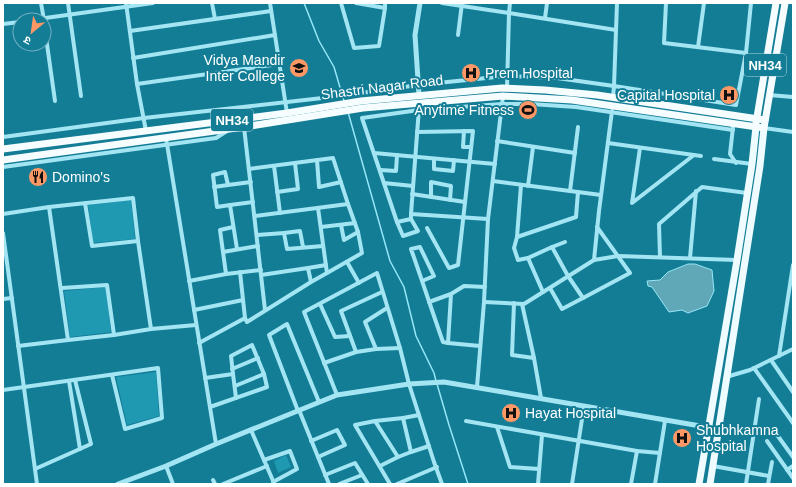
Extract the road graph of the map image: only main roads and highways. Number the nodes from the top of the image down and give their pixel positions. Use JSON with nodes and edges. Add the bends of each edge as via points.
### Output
{"nodes":[{"id":1,"x":775,"y":6,"type":"edge"},
{"id":2,"x":785,"y":6,"type":"edge"},
{"id":3,"x":768,"y":48,"type":"junction"},
{"id":4,"x":777,"y":50,"type":"junction"},
{"id":5,"x":419,"y":103,"type":"junction"},
{"id":6,"x":613,"y":105,"type":"junction"},
{"id":7,"x":735,"y":115,"type":"junction"},
{"id":8,"x":288,"y":117,"type":"junction"},
{"id":9,"x":757,"y":119,"type":"junction"},
{"id":10,"x":765,"y":124,"type":"junction"},
{"id":11,"x":733,"y":127,"type":"junction"},
{"id":12,"x":756,"y":127,"type":"junction"},
{"id":13,"x":146,"y":130,"type":"junction"},
{"id":14,"x":148,"y":140,"type":"junction"},
{"id":15,"x":3,"y":150,"type":"edge"},
{"id":16,"x":3,"y":160,"type":"edge"},
{"id":17,"x":722,"y":376,"type":"junction"},
{"id":18,"x":700,"y":484,"type":"edge"},
{"id":19,"x":710,"y":484,"type":"edge"}],
"edges":[{"from":1,"to":2,"type":"highway"},
{"from":1,"to":3,"type":"highway","number":"NH34"},
{"from":2,"to":4,"type":"highway","name":"NH34","number":"NH34"},
{"from":3,"to":4,"type":"highway"},
{"from":3,"to":9,"type":"highway","number":"NH34"},
{"from":4,"to":10,"type":"highway","name":"NH34","number":"NH34"},
{"from":5,"to":6,"type":"highway","number":"NH34","via":[[572,100]]},
{"from":5,"to":6,"type":"highway","name":"Shastri Nagar Road","number":"NH34","via":[[507,88],[569,92]]},
{"from":5,"to":8,"type":"highway","name":"Shastri Nagar Road","number":"NH34","via":[[362,104]]},
{"from":6,"to":7,"type":"highway","name":"Shastri Nagar Road","number":"NH34"},
{"from":6,"to":11,"type":"highway","number":"NH34"},
{"from":7,"to":9,"type":"highway","name":"Shastri Nagar Road","number":"NH34"},
{"from":7,"to":11,"type":"highway"},
{"from":8,"to":13,"type":"highway","name":"Shastri Nagar Road","number":"NH34"},
{"from":8,"to":14,"type":"highway","number":"NH34","via":[[166,141]]},
{"from":9,"to":10,"type":"highway","name":"Shastri Nagar Road","number":"NH34"},
{"from":9,"to":12,"type":"highway","number":"NH34"},
{"from":10,"to":12,"type":"highway","number":"NH34"},
{"from":10,"to":17,"type":"main road","via":[[760,166]]},
{"from":11,"to":12,"type":"highway","number":"NH34"},
{"from":12,"to":17,"type":"main road"},
{"from":13,"to":14,"type":"highway"},
{"from":13,"to":15,"type":"highway","name":"Shastri Nagar Road","number":"NH34"},
{"from":14,"to":16,"type":"highway","number":"NH34"},
{"from":17,"to":18,"type":"main road","via":[[708,428]]},
{"from":17,"to":19,"type":"main road"}]}
